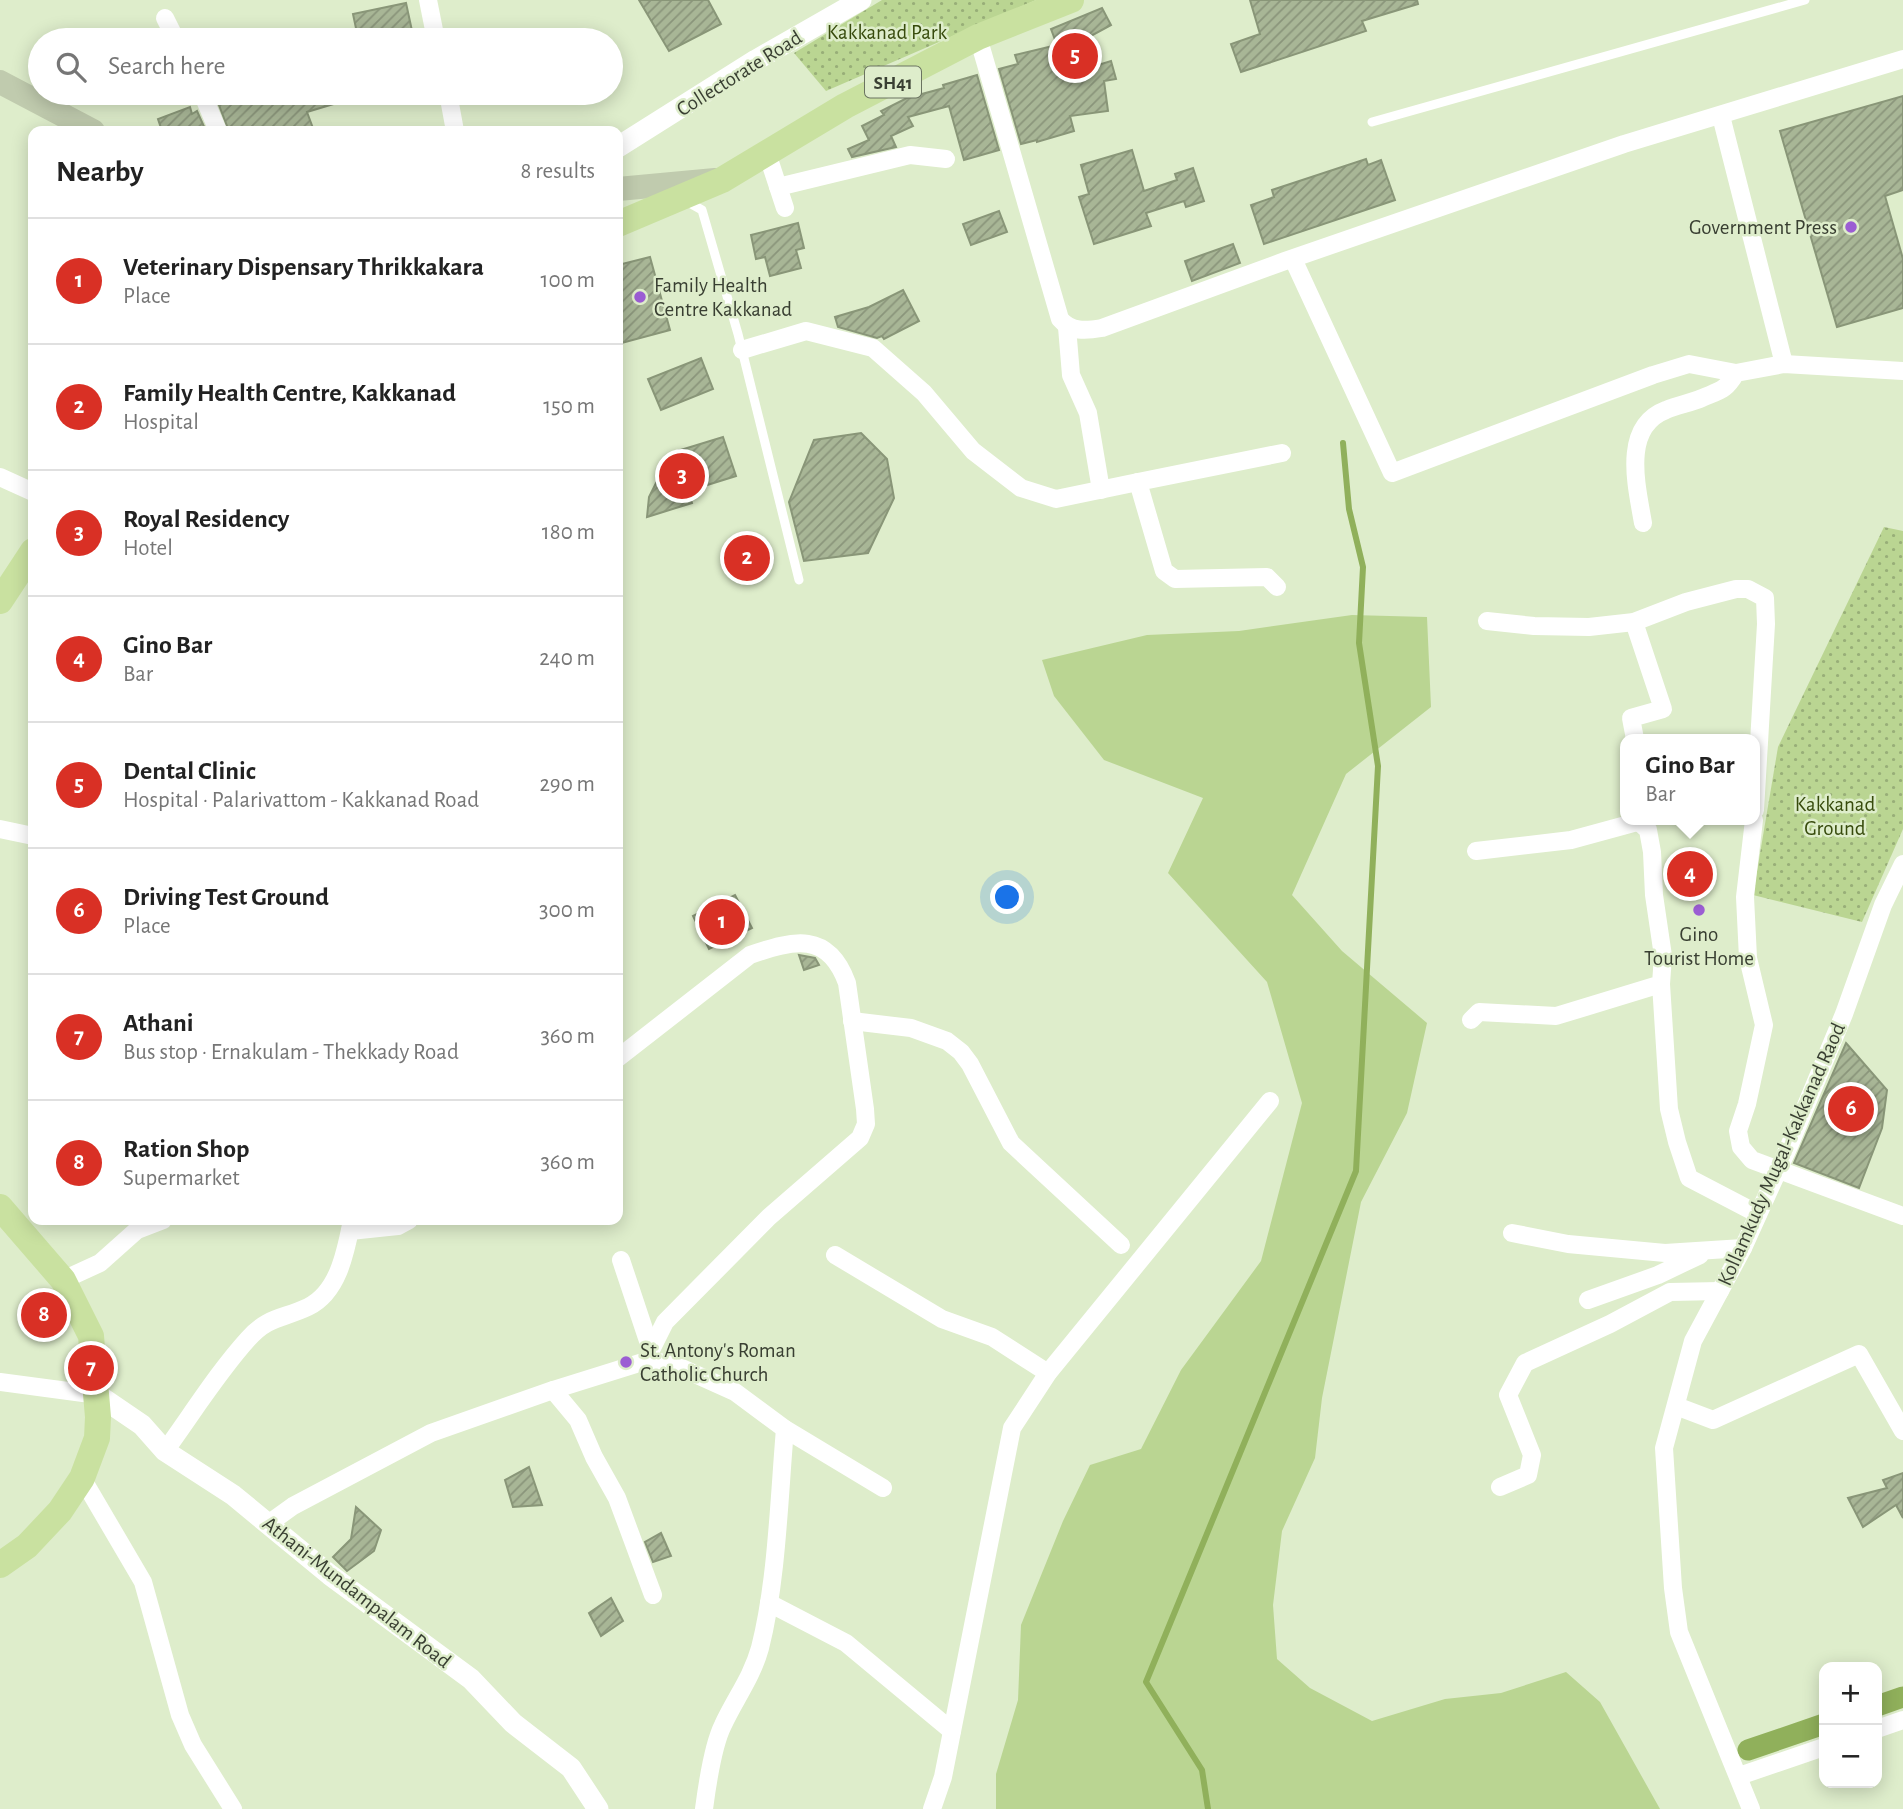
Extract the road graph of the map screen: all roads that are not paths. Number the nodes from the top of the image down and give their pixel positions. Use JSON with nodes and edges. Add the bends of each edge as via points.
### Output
{"nodes":[{"id":1,"x":428,"y":0,"type":"edge"},
{"id":2,"x":861,"y":0,"type":"edge"},
{"id":3,"x":1071,"y":0,"type":"edge"},
{"id":4,"x":1805,"y":0,"type":"edge"},
{"id":5,"x":164,"y":18,"type":"dead end"},
{"id":6,"x":169,"y":28,"type":"edge"},
{"id":7,"x":434,"y":28,"type":"edge"},
{"id":8,"x":978,"y":37,"type":"junction"},
{"id":9,"x":1903,"y":60,"type":"edge"},
{"id":10,"x":0,"y":82,"type":"edge"},
{"id":11,"x":28,"y":97,"type":"edge"},
{"id":12,"x":44,"y":105,"type":"edge"},
{"id":13,"x":207,"y":105,"type":"edge"},
{"id":14,"x":450,"y":105,"type":"edge"},
{"id":15,"x":1721,"y":116,"type":"junction"},
{"id":16,"x":1372,"y":122,"type":"dead end"},
{"id":17,"x":84,"y":126,"type":"edge"},
{"id":18,"x":216,"y":126,"type":"edge"},
{"id":19,"x":454,"y":126,"type":"edge"},
{"id":20,"x":623,"y":144,"type":"edge"},
{"id":21,"x":767,"y":153,"type":"junction"},
{"id":22,"x":946,"y":159,"type":"dead end"},
{"id":23,"x":722,"y":180,"type":"junction"},
{"id":24,"x":778,"y":187,"type":"junction"},
{"id":25,"x":623,"y":188,"type":"edge"},
{"id":26,"x":681,"y":198,"type":"junction"},
{"id":27,"x":785,"y":208,"type":"dead end"},
{"id":28,"x":623,"y":222,"type":"edge"},
{"id":29,"x":1293,"y":259,"type":"junction"},
{"id":30,"x":1067,"y":327,"type":"junction"},
{"id":31,"x":742,"y":350,"type":"junction"},
{"id":32,"x":1784,"y":364,"type":"junction"},
{"id":33,"x":1903,"y":372,"type":"edge"},
{"id":34,"x":1736,"y":373,"type":"junction"},
{"id":35,"x":1282,"y":453,"type":"dead end"},
{"id":36,"x":0,"y":477,"type":"edge"},
{"id":37,"x":1138,"y":482,"type":"junction"},
{"id":38,"x":28,"y":490,"type":"edge"},
{"id":39,"x":1101,"y":490,"type":"junction"},
{"id":40,"x":1643,"y":523,"type":"dead end"},
{"id":41,"x":28,"y":559,"type":"edge"},
{"id":42,"x":799,"y":580,"type":"dead end"},
{"id":43,"x":1276,"y":587,"type":"dead end"},
{"id":44,"x":0,"y":601,"type":"edge"},
{"id":45,"x":1487,"y":621,"type":"dead end"},
{"id":46,"x":1634,"y":622,"type":"junction"},
{"id":47,"x":1634,"y":734,"type":"edge"},
{"id":48,"x":1760,"y":757,"type":"edge"},
{"id":49,"x":1623,"y":825,"type":"edge"},
{"id":50,"x":1642,"y":825,"type":"edge"},
{"id":51,"x":1753,"y":825,"type":"edge"},
{"id":52,"x":0,"y":828,"type":"edge"},
{"id":53,"x":28,"y":835,"type":"edge"},
{"id":54,"x":1476,"y":851,"type":"dead end"},
{"id":55,"x":1903,"y":864,"type":"edge"},
{"id":56,"x":1661,"y":984,"type":"junction"},
{"id":57,"x":1471,"y":1020,"type":"dead end"},
{"id":58,"x":852,"y":1021,"type":"junction"},
{"id":59,"x":623,"y":1054,"type":"edge"},
{"id":60,"x":1270,"y":1101,"type":"dead end"},
{"id":61,"x":1779,"y":1169,"type":"junction"},
{"id":62,"x":0,"y":1207,"type":"edge"},
{"id":63,"x":1758,"y":1214,"type":"junction"},
{"id":64,"x":1903,"y":1216,"type":"edge"},
{"id":65,"x":150,"y":1225,"type":"edge"},
{"id":66,"x":351,"y":1225,"type":"edge"},
{"id":67,"x":400,"y":1225,"type":"edge"},
{"id":68,"x":1512,"y":1233,"type":"dead end"},
{"id":69,"x":1121,"y":1245,"type":"dead end"},
{"id":70,"x":1742,"y":1248,"type":"junction"},
{"id":71,"x":1710,"y":1251,"type":"junction"},
{"id":72,"x":835,"y":1255,"type":"dead end"},
{"id":73,"x":621,"y":1260,"type":"dead end"},
{"id":74,"x":63,"y":1280,"type":"junction"},
{"id":75,"x":1720,"y":1291,"type":"junction"},
{"id":76,"x":1588,"y":1300,"type":"dead end"},
{"id":77,"x":650,"y":1355,"type":"junction"},
{"id":78,"x":1048,"y":1373,"type":"junction"},
{"id":79,"x":0,"y":1382,"type":"edge"},
{"id":80,"x":553,"y":1390,"type":"junction"},
{"id":81,"x":98,"y":1395,"type":"junction"},
{"id":82,"x":1676,"y":1406,"type":"junction"},
{"id":83,"x":785,"y":1429,"type":"junction"},
{"id":84,"x":1903,"y":1431,"type":"edge"},
{"id":85,"x":166,"y":1451,"type":"junction"},
{"id":86,"x":82,"y":1478,"type":"junction"},
{"id":87,"x":1500,"y":1487,"type":"dead end"},
{"id":88,"x":883,"y":1488,"type":"dead end"},
{"id":89,"x":268,"y":1524,"type":"junction"},
{"id":90,"x":0,"y":1565,"type":"edge"},
{"id":91,"x":653,"y":1595,"type":"dead end"},
{"id":92,"x":769,"y":1603,"type":"junction"},
{"id":93,"x":1903,"y":1720,"type":"edge"},
{"id":94,"x":1882,"y":1727,"type":"edge"},
{"id":95,"x":952,"y":1731,"type":"junction"},
{"id":96,"x":1819,"y":1749,"type":"edge"},
{"id":97,"x":1739,"y":1776,"type":"junction"},
{"id":98,"x":233,"y":1809,"type":"edge"},
{"id":99,"x":598,"y":1809,"type":"edge"},
{"id":100,"x":704,"y":1809,"type":"edge"},
{"id":101,"x":932,"y":1809,"type":"edge"},
{"id":102,"x":1751,"y":1809,"type":"edge"}],
"edges":[{"from":1,"to":7,"type":"street"},
{"from":2,"to":20,"type":"street","name":"Collectorate Road"},
{"from":3,"to":8,"type":"main road","number":"SH41"},
{"from":4,"to":16,"type":"lane"},
{"from":5,"to":6,"type":"street"},
{"from":8,"to":21,"type":"main road","number":"SH41","via":[[845,106]]},
{"from":8,"to":30,"type":"street","via":[[1053,299]]},
{"from":9,"to":15,"type":"street"},
{"from":10,"to":11,"type":"main road"},
{"from":12,"to":17,"type":"main road"},
{"from":13,"to":18,"type":"street"},
{"from":14,"to":19,"type":"street"},
{"from":15,"to":29,"type":"street","via":[[1624,144]]},
{"from":15,"to":32,"type":"street"},
{"from":21,"to":23,"type":"main road","number":"SH41"},
{"from":21,"to":24,"type":"street"},
{"from":22,"to":24,"type":"street","via":[[910,155]]},
{"from":23,"to":25,"type":"main road"},
{"from":23,"to":26,"type":"main road","number":"SH41"},
{"from":24,"to":27,"type":"street"},
{"from":26,"to":28,"type":"main road","number":"SH41"},
{"from":26,"to":31,"type":"lane","via":[[702,211]]},
{"from":29,"to":30,"type":"street","via":[[1102,328]]},
{"from":29,"to":34,"type":"street","via":[[1392,473],[1689,364]]},
{"from":30,"to":39,"type":"street","via":[[1072,375],[1088,413]]},
{"from":31,"to":39,"type":"street","via":[[806,331],[873,348],[924,393],[973,451],[1021,488],[1056,499]]},
{"from":31,"to":42,"type":"lane"},
{"from":32,"to":33,"type":"street"},
{"from":32,"to":34,"type":"street"},
{"from":34,"to":40,"type":"street","via":[[1727,388],[1664,410],[1646,424],[1636,445]]},
{"from":35,"to":37,"type":"street"},
{"from":36,"to":38,"type":"street"},
{"from":37,"to":39,"type":"street"},
{"from":37,"to":43,"type":"street","via":[[1164,571],[1175,579],[1266,577]]},
{"from":41,"to":44,"type":"main road"},
{"from":45,"to":46,"type":"street","via":[[1589,627]]},
{"from":46,"to":47,"type":"street","via":[[1663,709],[1631,718]]},
{"from":46,"to":48,"type":"street","via":[[1736,589],[1748,589],[1765,598]]},
{"from":49,"to":54,"type":"street","via":[[1571,840]]},
{"from":50,"to":56,"type":"street","via":[[1648,830],[1652,852],[1663,956]]},
{"from":51,"to":61,"type":"street","via":[[1745,897],[1748,958],[1764,1025],[1738,1131],[1741,1147],[1752,1160]]},
{"from":52,"to":53,"type":"street"},
{"from":55,"to":61,"type":"street","name":"Kollamkudy Mugal-Kakkanad Raod"},
{"from":56,"to":57,"type":"street","via":[[1556,1016],[1479,1012]]},
{"from":56,"to":63,"type":"street","via":[[1670,1109],[1689,1178]]},
{"from":58,"to":59,"type":"street","via":[[841,966],[821,946],[797,943],[750,955]]},
{"from":58,"to":69,"type":"street","via":[[911,1028],[947,1041],[961,1052],[1011,1143]]},
{"from":58,"to":77,"type":"street","via":[[865,1109],[866,1124],[860,1138],[769,1217],[665,1322]]},
{"from":60,"to":78,"type":"street"},
{"from":61,"to":63,"type":"street","name":"Kollamkudy Mugal-Kakkanad Raod"},
{"from":61,"to":64,"type":"street"},
{"from":62,"to":74,"type":"main road"},
{"from":63,"to":70,"type":"street","name":"Kollamkudy Mugal-Kakkanad Raod"},
{"from":65,"to":74,"type":"street","via":[[137,1230],[100,1263]]},
{"from":66,"to":67,"type":"street"},
{"from":66,"to":85,"type":"street","via":[[344,1258],[327,1293],[309,1307],[263,1323]]},
{"from":68,"to":71,"type":"street","via":[[1568,1244],[1665,1253]]},
{"from":70,"to":71,"type":"street"},
{"from":70,"to":75,"type":"street","name":"Kollamkudy Mugal-Kakkanad Raod"},
{"from":71,"to":76,"type":"street"},
{"from":72,"to":78,"type":"street","via":[[942,1318],[992,1337]]},
{"from":73,"to":77,"type":"street"},
{"from":74,"to":81,"type":"main road","via":[[91,1336]]},
{"from":75,"to":82,"type":"street","name":"Kollamkudy Mugal-Kakkanad Raod","via":[[1693,1341]]},
{"from":75,"to":87,"type":"street","via":[[1670,1292],[1525,1363],[1508,1395],[1532,1455],[1528,1475]]},
{"from":77,"to":80,"type":"street"},
{"from":77,"to":83,"type":"street","via":[[735,1392]]},
{"from":78,"to":95,"type":"street","via":[[1012,1428]]},
{"from":79,"to":81,"type":"street"},
{"from":80,"to":89,"type":"street","via":[[431,1433],[293,1506]]},
{"from":80,"to":91,"type":"street","via":[[578,1420],[617,1498]]},
{"from":81,"to":85,"type":"street","name":"Athani-Mundampalam Road","via":[[142,1425]]},
{"from":81,"to":86,"type":"main road","via":[[97,1438]]},
{"from":82,"to":84,"type":"street","via":[[1713,1420],[1859,1354]]},
{"from":82,"to":97,"type":"street","name":"Kollamkudy Mugal-Kakkanad Raod","via":[[1664,1448],[1679,1632]]},
{"from":83,"to":88,"type":"street"},
{"from":83,"to":92,"type":"street"},
{"from":85,"to":89,"type":"street","name":"Athani-Mundampalam Road"},
{"from":86,"to":90,"type":"main road","via":[[60,1511],[27,1546]]},
{"from":86,"to":98,"type":"street","via":[[143,1582],[180,1715]]},
{"from":89,"to":99,"type":"street","name":"Athani-Mundampalam Road","via":[[471,1679],[513,1723],[571,1768]]},
{"from":92,"to":95,"type":"street","via":[[846,1643]]},
{"from":92,"to":100,"type":"street","via":[[750,1679],[721,1727]]},
{"from":93,"to":94,"type":"street"},
{"from":95,"to":101,"type":"street"},
{"from":96,"to":97,"type":"street"},
{"from":97,"to":102,"type":"street","name":"Kollamkudy Mugal-Kakkanad Raod"}]}
